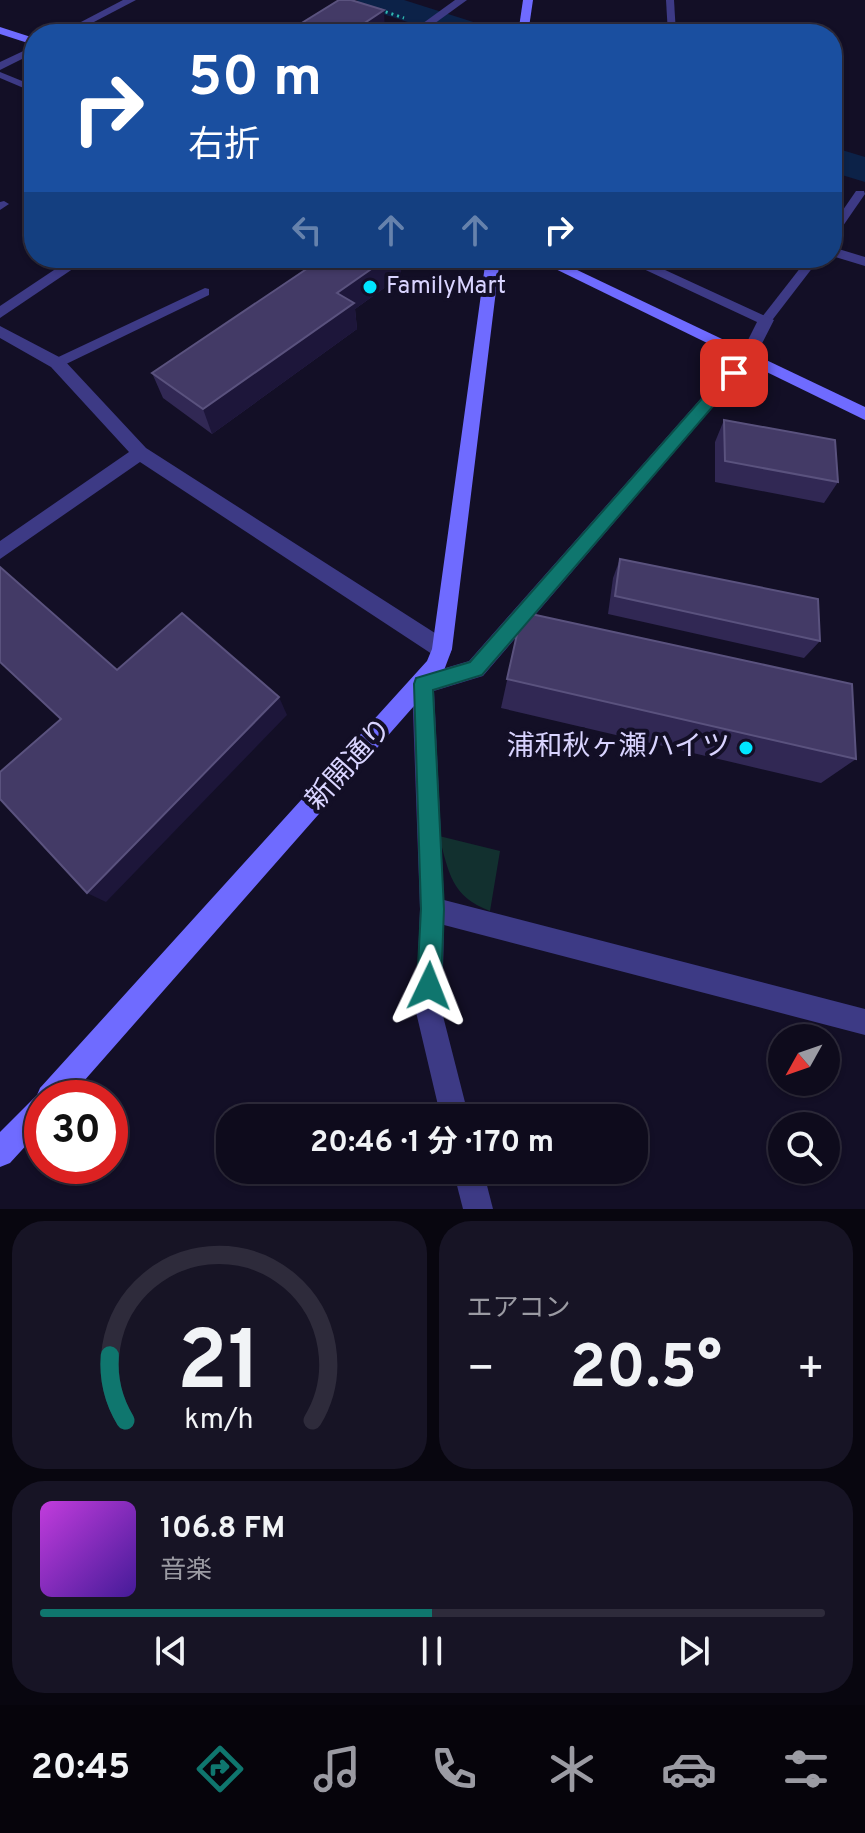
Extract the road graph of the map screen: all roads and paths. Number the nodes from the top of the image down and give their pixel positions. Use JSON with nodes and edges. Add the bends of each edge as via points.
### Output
{"nodes":[{"id":1,"x":131,"y":0,"type":"edge"},
{"id":2,"x":462,"y":0,"type":"edge"},
{"id":3,"x":528,"y":0,"type":"edge"},
{"id":4,"x":670,"y":0,"type":"edge"},
{"id":5,"x":83,"y":24,"type":"edge"},
{"id":6,"x":427,"y":24,"type":"edge"},
{"id":7,"x":524,"y":24,"type":"edge"},
{"id":8,"x":671,"y":24,"type":"edge"},
{"id":9,"x":0,"y":30,"type":"edge"},
{"id":10,"x":24,"y":38,"type":"edge"},
{"id":11,"x":24,"y":54,"type":"edge"},
{"id":12,"x":0,"y":67,"type":"edge"},
{"id":13,"x":0,"y":75,"type":"edge"},
{"id":14,"x":24,"y":85,"type":"edge"},
{"id":15,"x":860,"y":193,"type":"dead end"},
{"id":16,"x":842,"y":219,"type":"edge"},
{"id":17,"x":842,"y":254,"type":"edge"},
{"id":18,"x":865,"y":262,"type":"edge"},
{"id":19,"x":67,"y":268,"type":"edge"},
{"id":20,"x":492,"y":268,"type":"edge"},
{"id":21,"x":561,"y":268,"type":"edge"},
{"id":22,"x":649,"y":268,"type":"edge"},
{"id":23,"x":806,"y":268,"type":"edge"},
{"id":24,"x":205,"y":292,"type":"dead end"},
{"id":25,"x":0,"y":313,"type":"edge"},
{"id":26,"x":766,"y":320,"type":"junction"},
{"id":27,"x":0,"y":331,"type":"edge"},
{"id":28,"x":748,"y":355,"type":"junction"},
{"id":29,"x":57,"y":363,"type":"junction"},
{"id":30,"x":865,"y":414,"type":"edge"},
{"id":31,"x":140,"y":453,"type":"junction"},
{"id":32,"x":2,"y":547,"type":"edge"},
{"id":33,"x":442,"y":649,"type":"junction"},
{"id":34,"x":423,"y":684,"type":"junction"},
{"id":35,"x":432,"y":909,"type":"junction"},
{"id":36,"x":865,"y":1022,"type":"edge"},
{"id":37,"x":66,"y":1080,"type":"edge"},
{"id":38,"x":452,"y":1104,"type":"edge"},
{"id":39,"x":24,"y":1127,"type":"edge"},
{"id":40,"x":0,"y":1153,"type":"edge"},
{"id":41,"x":472,"y":1184,"type":"edge"},
{"id":42,"x":478,"y":1209,"type":"edge"}],
"edges":[{"from":1,"to":5,"type":"street"},
{"from":2,"to":6,"type":"street"},
{"from":3,"to":7,"type":"street"},
{"from":4,"to":8,"type":"lane"},
{"from":9,"to":10,"type":"street"},
{"from":11,"to":12,"type":"street"},
{"from":13,"to":14,"type":"lane"},
{"from":15,"to":16,"type":"lane"},
{"from":17,"to":18,"type":"street"},
{"from":19,"to":25,"type":"street"},
{"from":20,"to":33,"type":"street","name":"新開通り"},
{"from":21,"to":28,"type":"street"},
{"from":22,"to":26,"type":"street"},
{"from":23,"to":26,"type":"lane"},
{"from":24,"to":29,"type":"lane"},
{"from":26,"to":28,"type":"street"},
{"from":27,"to":29,"type":"street"},
{"from":28,"to":30,"type":"street"},
{"from":28,"to":34,"type":"street","via":[[476,669]]},
{"from":29,"to":31,"type":"street"},
{"from":31,"to":32,"type":"street"},
{"from":31,"to":33,"type":"street"},
{"from":33,"to":34,"type":"street","name":"新開通り"},
{"from":34,"to":35,"type":"street"},
{"from":34,"to":37,"type":"street","name":"新開通り"},
{"from":35,"to":36,"type":"street"},
{"from":35,"to":38,"type":"street","via":[[429,1012]]},
{"from":39,"to":40,"type":"street"},
{"from":41,"to":42,"type":"street"}]}
